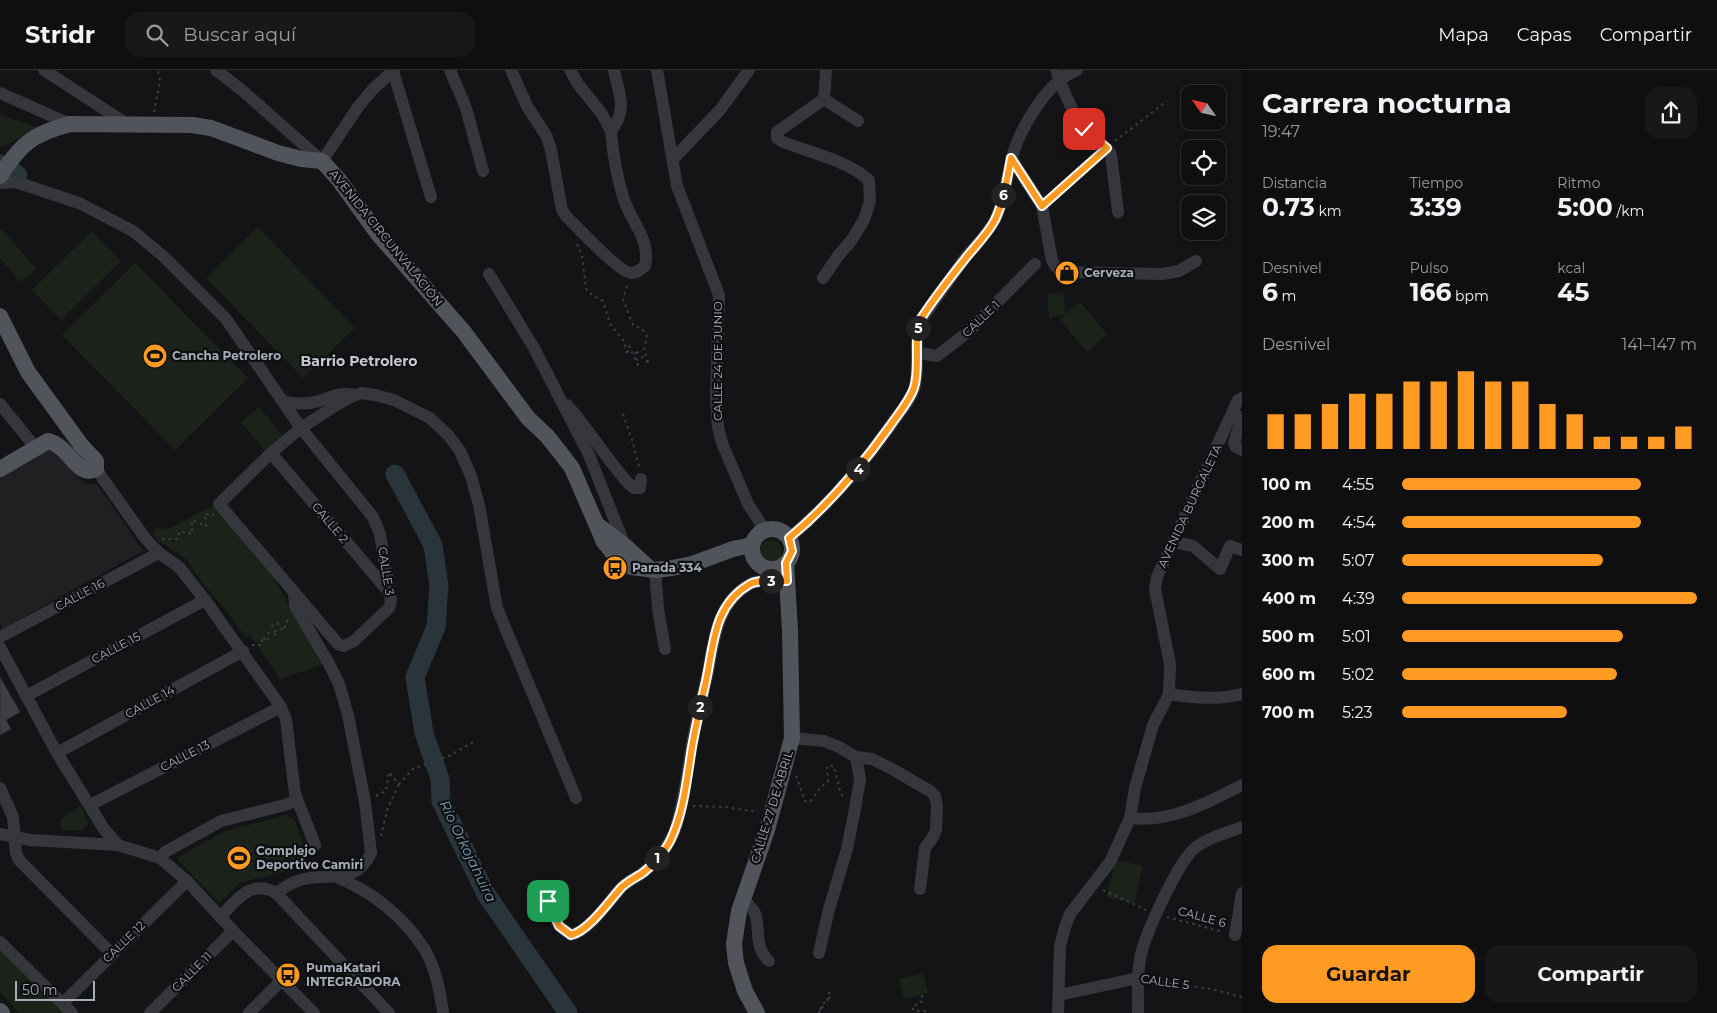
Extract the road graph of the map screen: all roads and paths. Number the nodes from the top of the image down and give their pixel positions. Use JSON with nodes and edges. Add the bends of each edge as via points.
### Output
{"nodes":[{"id":1,"x":44,"y":70,"type":"edge"},
{"id":2,"x":158,"y":70,"type":"edge"},
{"id":3,"x":216,"y":70,"type":"edge"},
{"id":4,"x":450,"y":70,"type":"edge"},
{"id":5,"x":511,"y":70,"type":"edge"},
{"id":6,"x":570,"y":70,"type":"edge"},
{"id":7,"x":614,"y":70,"type":"edge"},
{"id":8,"x":657,"y":70,"type":"edge"},
{"id":9,"x":750,"y":70,"type":"edge"},
{"id":10,"x":826,"y":70,"type":"edge"},
{"id":11,"x":1076,"y":70,"type":"edge"},
{"id":12,"x":393,"y":71,"type":"edge"},
{"id":13,"x":1058,"y":75,"type":"edge"},
{"id":14,"x":0,"y":93,"type":"edge"},
{"id":15,"x":824,"y":99,"type":"junction"},
{"id":16,"x":1166,"y":101,"type":"dead end"},
{"id":17,"x":858,"y":121,"type":"dead end"},
{"id":18,"x":70,"y":124,"type":"junction"},
{"id":19,"x":151,"y":124,"type":"junction"},
{"id":20,"x":130,"y":126,"type":"junction"},
{"id":21,"x":611,"y":131,"type":"junction"},
{"id":22,"x":1107,"y":148,"type":"junction"},
{"id":23,"x":1011,"y":158,"type":"junction"},
{"id":24,"x":673,"y":159,"type":"junction"},
{"id":25,"x":322,"y":161,"type":"junction"},
{"id":26,"x":483,"y":171,"type":"dead end"},
{"id":27,"x":0,"y":176,"type":"edge"},
{"id":28,"x":0,"y":183,"type":"edge"},
{"id":29,"x":431,"y":197,"type":"dead end"},
{"id":30,"x":1042,"y":206,"type":"junction"},
{"id":31,"x":1118,"y":212,"type":"dead end"},
{"id":32,"x":576,"y":242,"type":"dead end"},
{"id":33,"x":1196,"y":261,"type":"dead end"},
{"id":34,"x":1035,"y":264,"type":"dead end"},
{"id":35,"x":631,"y":273,"type":"junction"},
{"id":36,"x":489,"y":274,"type":"dead end"},
{"id":37,"x":823,"y":278,"type":"dead end"},
{"id":38,"x":0,"y":316,"type":"edge"},
{"id":39,"x":918,"y":353,"type":"junction"},
{"id":40,"x":555,"y":392,"type":"junction"},
{"id":41,"x":356,"y":396,"type":"junction"},
{"id":42,"x":1242,"y":398,"type":"edge"},
{"id":43,"x":284,"y":402,"type":"junction"},
{"id":44,"x":0,"y":404,"type":"edge"},
{"id":45,"x":623,"y":414,"type":"dead end"},
{"id":46,"x":1242,"y":417,"type":"edge"},
{"id":47,"x":301,"y":428,"type":"junction"},
{"id":48,"x":36,"y":448,"type":"junction"},
{"id":49,"x":1242,"y":450,"type":"edge"},
{"id":50,"x":271,"y":453,"type":"junction"},
{"id":51,"x":0,"y":469,"type":"edge"},
{"id":52,"x":96,"y":470,"type":"junction"},
{"id":53,"x":641,"y":479,"type":"joint"},
{"id":54,"x":219,"y":504,"type":"junction"},
{"id":55,"x":765,"y":530,"type":"junction"},
{"id":56,"x":145,"y":538,"type":"junction"},
{"id":57,"x":789,"y":538,"type":"junction"},
{"id":58,"x":1173,"y":542,"type":"junction"},
{"id":59,"x":752,"y":545,"type":"junction"},
{"id":60,"x":1242,"y":550,"type":"edge"},
{"id":61,"x":622,"y":552,"type":"junction"},
{"id":62,"x":159,"y":553,"type":"junction"},
{"id":63,"x":786,"y":563,"type":"junction"},
{"id":64,"x":652,"y":569,"type":"junction"},
{"id":65,"x":787,"y":581,"type":"junction"},
{"id":66,"x":294,"y":592,"type":"junction"},
{"id":67,"x":390,"y":592,"type":"junction"},
{"id":68,"x":205,"y":600,"type":"junction"},
{"id":69,"x":300,"y":615,"type":"junction"},
{"id":70,"x":0,"y":636,"type":"edge"},
{"id":71,"x":0,"y":647,"type":"edge"},
{"id":72,"x":665,"y":649,"type":"dead end"},
{"id":73,"x":243,"y":651,"type":"junction"},
{"id":74,"x":1169,"y":694,"type":"junction"},
{"id":75,"x":1242,"y":694,"type":"edge"},
{"id":76,"x":26,"y":696,"type":"junction"},
{"id":77,"x":281,"y":706,"type":"junction"},
{"id":78,"x":792,"y":738,"type":"junction"},
{"id":79,"x":473,"y":742,"type":"dead end"},
{"id":80,"x":57,"y":753,"type":"junction"},
{"id":81,"x":789,"y":755,"type":"junction"},
{"id":82,"x":856,"y":757,"type":"junction"},
{"id":83,"x":399,"y":784,"type":"junction"},
{"id":84,"x":1242,"y":785,"type":"edge"},
{"id":85,"x":0,"y":788,"type":"edge"},
{"id":86,"x":576,"y":798,"type":"dead end"},
{"id":87,"x":297,"y":800,"type":"junction"},
{"id":88,"x":366,"y":802,"type":"junction"},
{"id":89,"x":90,"y":805,"type":"junction"},
{"id":90,"x":682,"y":806,"type":"junction"},
{"id":91,"x":855,"y":809,"type":"junction"},
{"id":92,"x":771,"y":813,"type":"junction"},
{"id":93,"x":1130,"y":818,"type":"junction"},
{"id":94,"x":1242,"y":827,"type":"edge"},
{"id":95,"x":0,"y":834,"type":"edge"},
{"id":96,"x":15,"y":838,"type":"junction"},
{"id":97,"x":118,"y":844,"type":"junction"},
{"id":98,"x":315,"y":845,"type":"dead end"},
{"id":99,"x":372,"y":853,"type":"junction"},
{"id":100,"x":160,"y":858,"type":"junction"},
{"id":101,"x":336,"y":877,"type":"junction"},
{"id":102,"x":187,"y":881,"type":"junction"},
{"id":103,"x":1094,"y":884,"type":"junction"},
{"id":104,"x":920,"y":888,"type":"dead end"},
{"id":105,"x":276,"y":893,"type":"junction"},
{"id":106,"x":1242,"y":893,"type":"edge"},
{"id":107,"x":743,"y":899,"type":"junction"},
{"id":108,"x":548,"y":901,"type":"dead end"},
{"id":109,"x":1157,"y":914,"type":"junction"},
{"id":110,"x":220,"y":917,"type":"junction"},
{"id":111,"x":233,"y":931,"type":"junction"},
{"id":112,"x":1235,"y":935,"type":"joint"},
{"id":113,"x":0,"y":942,"type":"edge"},
{"id":114,"x":819,"y":953,"type":"dead end"},
{"id":115,"x":112,"y":954,"type":"junction"},
{"id":116,"x":769,"y":961,"type":"dead end"},
{"id":117,"x":1138,"y":978,"type":"junction"},
{"id":118,"x":282,"y":980,"type":"junction"},
{"id":119,"x":832,"y":993,"type":"dead end"},
{"id":120,"x":922,"y":995,"type":"dead end"},
{"id":121,"x":1059,"y":995,"type":"junction"},
{"id":122,"x":1242,"y":997,"type":"edge"},
{"id":123,"x":63,"y":1003,"type":"junction"},
{"id":124,"x":72,"y":1013,"type":"edge"},
{"id":125,"x":150,"y":1013,"type":"edge"},
{"id":126,"x":249,"y":1013,"type":"edge"},
{"id":127,"x":314,"y":1013,"type":"edge"},
{"id":128,"x":389,"y":1013,"type":"edge"},
{"id":129,"x":442,"y":1013,"type":"edge"},
{"id":130,"x":757,"y":1013,"type":"edge"},
{"id":131,"x":818,"y":1013,"type":"edge"},
{"id":132,"x":928,"y":1013,"type":"edge"},
{"id":133,"x":1058,"y":1013,"type":"edge"},
{"id":134,"x":1138,"y":1013,"type":"edge"}],
"edges":[{"from":1,"to":20,"type":"street"},
{"from":2,"to":19,"type":"path","via":[[160,80]]},
{"from":3,"to":25,"type":"street"},
{"from":4,"to":26,"type":"street","via":[[466,108]]},
{"from":5,"to":35,"type":"street","via":[[547,137],[562,210],[618,268]]},
{"from":6,"to":21,"type":"street"},
{"from":7,"to":21,"type":"street","via":[[621,112]]},
{"from":8,"to":24,"type":"street","name":"CALLE 24 DE JUNIO"},
{"from":9,"to":24,"type":"street","via":[[720,110]]},
{"from":10,"to":15,"type":"street"},
{"from":11,"to":13,"type":"street"},
{"from":12,"to":25,"type":"street","via":[[358,107]]},
{"from":12,"to":29,"type":"street"},
{"from":13,"to":22,"type":"street","via":[[1084,129]]},
{"from":13,"to":23,"type":"street"},
{"from":14,"to":18,"type":"street"},
{"from":15,"to":17,"type":"street"},
{"from":15,"to":37,"type":"street","via":[[776,135],[783,142],[840,163],[869,180],[870,201],[864,220]]},
{"from":16,"to":22,"type":"path"},
{"from":18,"to":20,"type":"main road","name":"AVENIDA CIRCUNVALACIÓN"},
{"from":18,"to":27,"type":"main road","name":"AVENIDA CIRCUNVALACIÓN","via":[[51,128],[30,140],[15,153]]},
{"from":19,"to":20,"type":"main road","name":"AVENIDA CIRCUNVALACIÓN"},
{"from":19,"to":25,"type":"main road","name":"AVENIDA CIRCUNVALACIÓN","via":[[211,128],[278,153]]},
{"from":21,"to":35,"type":"street","via":[[612,152],[625,201],[644,239],[646,252],[645,266]]},
{"from":22,"to":30,"type":"path"},
{"from":22,"to":31,"type":"street","via":[[1111,155]]},
{"from":23,"to":30,"type":"street"},
{"from":23,"to":39,"type":"street","via":[[995,219],[922,318],[918,326]]},
{"from":24,"to":55,"type":"street","name":"CALLE 24 DE JUNIO","via":[[682,204],[718,295],[718,427],[748,504]]},
{"from":25,"to":61,"type":"main road","name":"AVENIDA CIRCUNVALACIÓN","via":[[378,234],[464,332],[528,418],[559,451],[572,468],[597,525]]},
{"from":28,"to":43,"type":"street","name":"CALLE 3","via":[[16,182],[80,203],[133,232],[176,268],[226,319]]},
{"from":30,"to":33,"type":"street","via":[[1052,260],[1055,267],[1065,272],[1162,274],[1178,271]]},
{"from":32,"to":35,"type":"path","via":[[582,256],[586,289],[603,301],[610,324],[624,341],[628,355],[629,346],[638,365],[635,350],[649,364],[644,351],[646,336],[633,325],[623,299]]},
{"from":34,"to":39,"type":"street","name":"CALLE 1","via":[[943,353],[937,356]]},
{"from":36,"to":40,"type":"street","via":[[534,348]]},
{"from":38,"to":52,"type":"main road","via":[[28,372],[96,461]]},
{"from":39,"to":57,"type":"street","via":[[915,387],[907,403],[844,487]]},
{"from":40,"to":53,"type":"street","via":[[584,424],[629,484],[640,488]]},
{"from":40,"to":61,"type":"street","via":[[589,455]]},
{"from":41,"to":43,"type":"street","via":[[339,393],[319,402]]},
{"from":41,"to":47,"type":"street"},
{"from":41,"to":86,"type":"street","via":[[361,393],[375,395],[412,408],[448,434],[460,451],[479,505],[497,608]]},
{"from":42,"to":58,"type":"street","name":"AVENIDA BURGALETA","via":[[1238,400]]},
{"from":43,"to":47,"type":"street","name":"CALLE 3"},
{"from":44,"to":48,"type":"street"},
{"from":45,"to":53,"type":"path"},
{"from":46,"to":49,"type":"street","via":[[1234,442]]},
{"from":47,"to":50,"type":"street"},
{"from":47,"to":67,"type":"street","name":"CALLE 3","via":[[373,517],[380,534]]},
{"from":48,"to":51,"type":"main road"},
{"from":48,"to":52,"type":"main road","via":[[48,441],[53,442],[65,450],[80,469]]},
{"from":50,"to":54,"type":"street"},
{"from":50,"to":67,"type":"street","name":"CALLE 2"},
{"from":52,"to":56,"type":"street"},
{"from":54,"to":56,"type":"path","via":[[219,516],[205,514],[206,526],[192,520],[192,534],[180,531],[177,540]]},
{"from":54,"to":66,"type":"street"},
{"from":55,"to":57,"type":"main road","via":[[778,530]]},
{"from":55,"to":59,"type":"main road","via":[[756,536]]},
{"from":56,"to":62,"type":"street"},
{"from":57,"to":63,"type":"main road","via":[[792,551]]},
{"from":58,"to":60,"type":"street","via":[[1193,546],[1220,569],[1230,546]]},
{"from":58,"to":74,"type":"street","name":"AVENIDA BURGALETA","via":[[1161,565],[1156,589],[1170,664]]},
{"from":59,"to":63,"type":"main road","via":[[753,558],[762,567],[775,569]]},
{"from":59,"to":64,"type":"main road","via":[[692,564]]},
{"from":61,"to":64,"type":"main road","name":"AVENIDA CIRCUNVALACIÓN"},
{"from":62,"to":68,"type":"street","via":[[179,567]]},
{"from":62,"to":70,"type":"street","name":"CALLE 16"},
{"from":63,"to":65,"type":"main road","name":"CALLE 27 DE ABRIL"},
{"from":64,"to":72,"type":"street"},
{"from":65,"to":78,"type":"main road","name":"CALLE 27 DE ABRIL"},
{"from":65,"to":90,"type":"street","via":[[751,584],[731,600],[721,616],[712,643]]},
{"from":66,"to":67,"type":"street","name":"CALLE 3","via":[[333,639],[344,646],[354,641],[388,608]]},
{"from":66,"to":69,"type":"street","via":[[294,606]]},
{"from":68,"to":73,"type":"street"},
{"from":68,"to":76,"type":"street","name":"CALLE 15"},
{"from":69,"to":73,"type":"path","via":[[287,619],[283,632],[277,623],[272,626],[277,635],[268,633],[268,641],[262,636],[262,645],[254,644]]},
{"from":69,"to":88,"type":"street","via":[[339,684]]},
{"from":71,"to":76,"type":"street"},
{"from":73,"to":77,"type":"street"},
{"from":73,"to":80,"type":"street","name":"CALLE 14"},
{"from":74,"to":75,"type":"street","via":[[1201,699]]},
{"from":74,"to":93,"type":"street","name":"AVENIDA BURGALETA","via":[[1153,725]]},
{"from":76,"to":80,"type":"street"},
{"from":77,"to":87,"type":"street","via":[[286,719]]},
{"from":77,"to":89,"type":"street","name":"CALLE 13"},
{"from":78,"to":81,"type":"main road","name":"CALLE 27 DE ABRIL"},
{"from":78,"to":82,"type":"street","via":[[824,741]]},
{"from":79,"to":83,"type":"path","via":[[413,770]]},
{"from":80,"to":89,"type":"street"},
{"from":81,"to":91,"type":"path","via":[[805,801],[810,802],[828,781],[827,766],[834,766],[841,794]]},
{"from":81,"to":92,"type":"main road","name":"CALLE 27 DE ABRIL"},
{"from":82,"to":91,"type":"street","via":[[860,779]]},
{"from":82,"to":104,"type":"street","via":[[881,763],[935,796],[936,830],[925,848]]},
{"from":83,"to":88,"type":"path","via":[[389,772],[386,791]]},
{"from":83,"to":99,"type":"path"},
{"from":84,"to":93,"type":"street","via":[[1176,814],[1152,819]]},
{"from":85,"to":96,"type":"street","via":[[13,817]]},
{"from":87,"to":98,"type":"street"},
{"from":87,"to":100,"type":"street","via":[[221,821],[165,852]]},
{"from":88,"to":99,"type":"street"},
{"from":89,"to":97,"type":"street","via":[[104,829]]},
{"from":90,"to":92,"type":"path"},
{"from":90,"to":108,"type":"street","via":[[670,842],[644,872],[627,882],[576,934],[566,933],[559,926]]},
{"from":91,"to":114,"type":"street"},
{"from":92,"to":107,"type":"main road","name":"CALLE 27 DE ABRIL"},
{"from":93,"to":103,"type":"street","name":"AVENIDA BURGALETA","via":[[1110,862]]},
{"from":94,"to":109,"type":"street","via":[[1207,840],[1184,859]]},
{"from":95,"to":96,"type":"street"},
{"from":96,"to":97,"type":"street"},
{"from":96,"to":115,"type":"street","via":[[19,860]]},
{"from":97,"to":100,"type":"street"},
{"from":99,"to":101,"type":"street","via":[[362,868]]},
{"from":100,"to":102,"type":"street"},
{"from":101,"to":105,"type":"street","via":[[300,880]]},
{"from":101,"to":129,"type":"street","via":[[363,889],[404,922],[425,951],[441,995]]},
{"from":102,"to":110,"type":"street"},
{"from":102,"to":115,"type":"street","name":"CALLE 12"},
{"from":103,"to":109,"type":"path","name":"CALLE 6"},
{"from":103,"to":121,"type":"street","name":"AVENIDA BURGALETA","via":[[1070,914],[1064,927],[1060,946]]},
{"from":105,"to":110,"type":"street","via":[[269,889],[246,892]]},
{"from":105,"to":128,"type":"street"},
{"from":106,"to":112,"type":"street"},
{"from":107,"to":116,"type":"street","via":[[753,909],[758,939],[763,955]]},
{"from":107,"to":130,"type":"main road","name":"CALLE 27 DE ABRIL","via":[[736,924],[736,963],[745,991]]},
{"from":109,"to":112,"type":"path","name":"CALLE 6"},
{"from":109,"to":117,"type":"street","via":[[1144,945]]},
{"from":110,"to":111,"type":"street"},
{"from":111,"to":118,"type":"street"},
{"from":111,"to":125,"type":"street","name":"CALLE 11"},
{"from":113,"to":123,"type":"street"},
{"from":115,"to":123,"type":"street","name":"CALLE 12"},
{"from":117,"to":121,"type":"street","name":"CALLE 5"},
{"from":117,"to":122,"type":"path","name":"CALLE 5"},
{"from":117,"to":134,"type":"street"},
{"from":118,"to":126,"type":"street"},
{"from":118,"to":127,"type":"street"},
{"from":119,"to":131,"type":"path"},
{"from":120,"to":132,"type":"path","via":[[923,1001],[912,1007]]},
{"from":121,"to":133,"type":"street","name":"AVENIDA BURGALETA"},
{"from":123,"to":124,"type":"street"}]}
